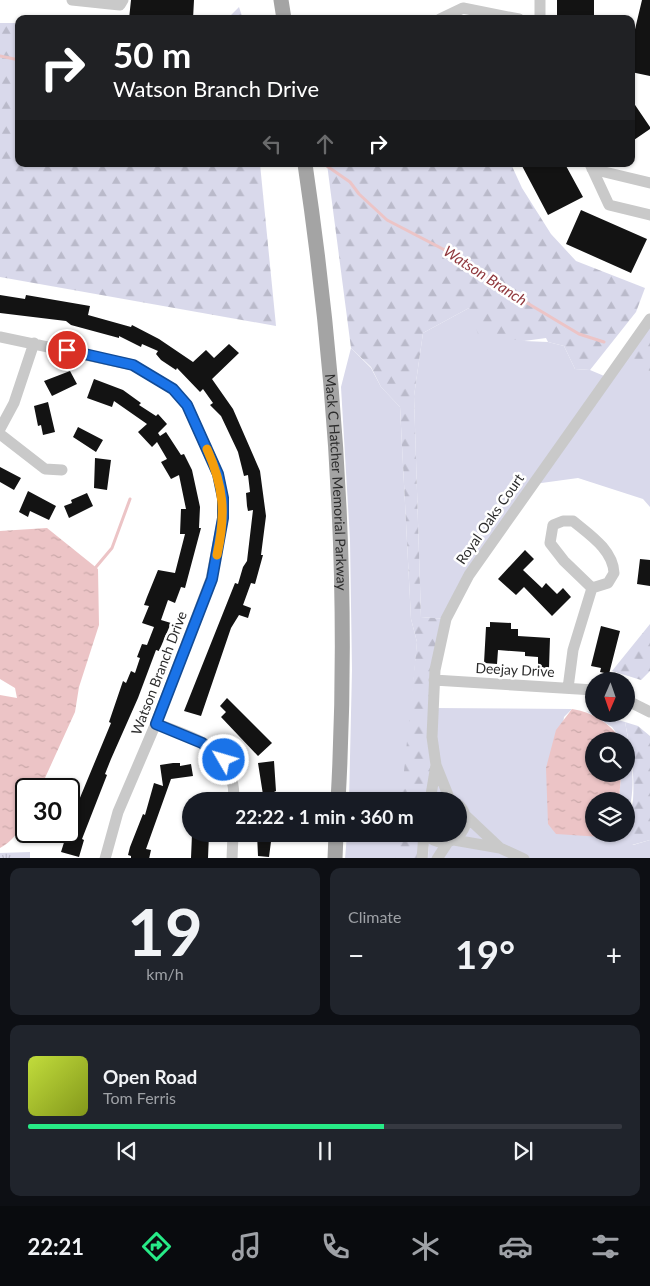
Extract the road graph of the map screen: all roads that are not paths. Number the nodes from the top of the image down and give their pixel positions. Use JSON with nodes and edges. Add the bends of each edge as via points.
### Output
{"nodes":[{"id":1,"x":72,"y":0,"type":"edge"},
{"id":2,"x":122,"y":0,"type":"edge"},
{"id":3,"x":281,"y":0,"type":"edge"},
{"id":4,"x":540,"y":0,"type":"edge"},
{"id":5,"x":110,"y":2,"type":"edge"},
{"id":6,"x":283,"y":15,"type":"edge"},
{"id":7,"x":448,"y":15,"type":"edge"},
{"id":8,"x":499,"y":15,"type":"edge"},
{"id":9,"x":540,"y":15,"type":"edge"},
{"id":10,"x":305,"y":167,"type":"edge"},
{"id":11,"x":591,"y":167,"type":"edge"},
{"id":12,"x":594,"y":167,"type":"edge"},
{"id":13,"x":650,"y":183,"type":"edge"},
{"id":14,"x":650,"y":215,"type":"edge"},
{"id":15,"x":650,"y":319,"type":"edge"},
{"id":16,"x":0,"y":337,"type":"edge"},
{"id":17,"x":34,"y":343,"type":"junction"},
{"id":18,"x":0,"y":429,"type":"edge"},
{"id":19,"x":0,"y":434,"type":"edge"},
{"id":20,"x":62,"y":470,"type":"dead end"},
{"id":21,"x":592,"y":588,"type":"junction"},
{"id":22,"x":434,"y":680,"type":"junction"},
{"id":23,"x":568,"y":688,"type":"junction"},
{"id":24,"x":585,"y":689,"type":"edge"},
{"id":25,"x":635,"y":704,"type":"edge"},
{"id":26,"x":650,"y":712,"type":"edge"},
{"id":27,"x":156,"y":724,"type":"junction"},
{"id":28,"x":436,"y":765,"type":"junction"},
{"id":29,"x":233,"y":792,"type":"edge"},
{"id":30,"x":338,"y":792,"type":"edge"},
{"id":31,"x":432,"y":792,"type":"edge"},
{"id":32,"x":450,"y":792,"type":"edge"},
{"id":33,"x":467,"y":816,"type":"edge"},
{"id":34,"x":233,"y":842,"type":"edge"},
{"id":35,"x":336,"y":842,"type":"edge"},
{"id":36,"x":424,"y":842,"type":"edge"},
{"id":37,"x":450,"y":842,"type":"edge"},
{"id":38,"x":458,"y":842,"type":"edge"},
{"id":39,"x":500,"y":848,"type":"junction"},
{"id":40,"x":105,"y":858,"type":"edge"},
{"id":41,"x":232,"y":858,"type":"edge"},
{"id":42,"x":335,"y":858,"type":"edge"},
{"id":43,"x":422,"y":858,"type":"edge"},
{"id":44,"x":436,"y":858,"type":"edge"},
{"id":45,"x":524,"y":858,"type":"edge"}],
"edges":[{"from":1,"to":5,"type":"street"},
{"from":2,"to":5,"type":"street","via":[[120,5]]},
{"from":3,"to":6,"type":"main road"},
{"from":4,"to":9,"type":"street"},
{"from":7,"to":8,"type":"street","via":[[463,8]]},
{"from":10,"to":30,"type":"main road","name":"Mack C Hatcher Memorial Parkway","via":[[332,407],[336,478],[341,672]]},
{"from":11,"to":14,"type":"street","via":[[609,205]]},
{"from":12,"to":13,"type":"street"},
{"from":15,"to":22,"type":"street","name":"Royal Oaks Court","via":[[469,575],[446,618]]},
{"from":16,"to":17,"type":"street","name":"Watson Branch Drive"},
{"from":17,"to":18,"type":"street","via":[[14,404]]},
{"from":17,"to":27,"type":"street","name":"Watson Branch Drive","via":[[133,365],[173,389],[187,405],[218,474],[223,518],[212,579]]},
{"from":19,"to":20,"type":"street","via":[[45,468]]},
{"from":21,"to":21,"type":"street","via":[[608,583],[614,573],[613,560],[574,521],[554,525],[550,543]]},
{"from":21,"to":23,"type":"street","via":[[572,650]]},
{"from":22,"to":23,"type":"street","name":"Deejay Drive"},
{"from":22,"to":28,"type":"street","name":"Royal Oaks Court","via":[[432,737]]},
{"from":23,"to":24,"type":"street","name":"Deejay Drive"},
{"from":25,"to":26,"type":"street"},
{"from":27,"to":29,"type":"street","via":[[202,743],[224,760],[232,778]]},
{"from":27,"to":40,"type":"street","name":"Watson Branch Drive","via":[[118,812]]},
{"from":28,"to":31,"type":"street","name":"Royal Oaks Court"},
{"from":28,"to":32,"type":"street","name":"Royal Oaks Court"},
{"from":33,"to":39,"type":"street"},
{"from":34,"to":41,"type":"street"},
{"from":35,"to":42,"type":"main road"},
{"from":36,"to":43,"type":"street"},
{"from":37,"to":44,"type":"street"},
{"from":38,"to":39,"type":"street"},
{"from":39,"to":45,"type":"street"}]}
